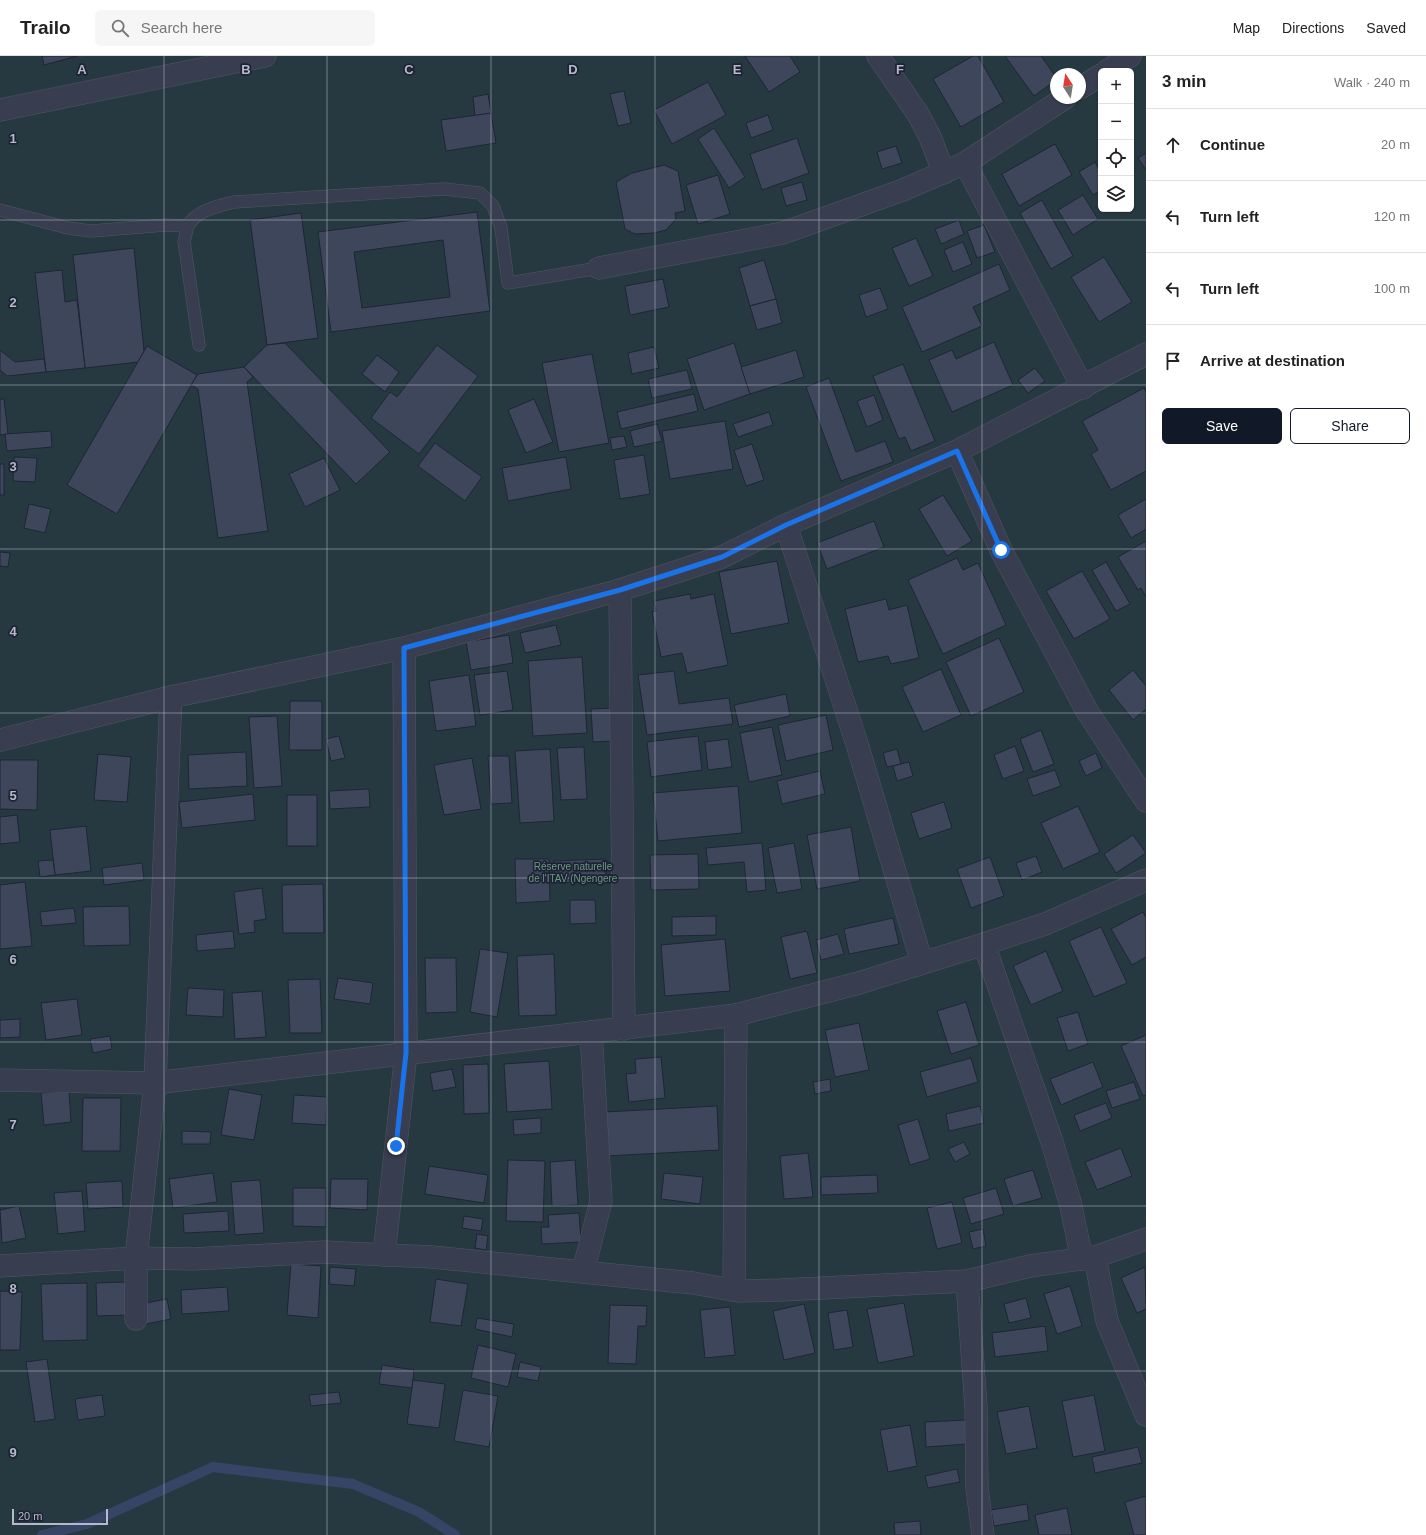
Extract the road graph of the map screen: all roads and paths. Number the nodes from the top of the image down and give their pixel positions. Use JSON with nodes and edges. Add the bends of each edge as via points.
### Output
{"nodes":[{"id":1,"x":265,"y":56,"type":"edge"},
{"id":2,"x":878,"y":56,"type":"edge"},
{"id":3,"x":1130,"y":56,"type":"edge"},
{"id":4,"x":1112,"y":68,"type":"edge"},
{"id":5,"x":1098,"y":77,"type":"edge"},
{"id":6,"x":1086,"y":84,"type":"edge"},
{"id":7,"x":1056,"y":104,"type":"edge"},
{"id":8,"x":0,"y":110,"type":"edge"},
{"id":9,"x":965,"y":163,"type":"junction"},
{"id":10,"x":944,"y":173,"type":"junction"},
{"id":11,"x":0,"y":210,"type":"edge"},
{"id":12,"x":188,"y":226,"type":"junction"},
{"id":13,"x":599,"y":268,"type":"joint"},
{"id":14,"x":199,"y":345,"type":"dead end"},
{"id":15,"x":1146,"y":354,"type":"edge"},
{"id":16,"x":1083,"y":388,"type":"junction"},
{"id":17,"x":957,"y":451,"type":"junction"},
{"id":18,"x":786,"y":525,"type":"junction"},
{"id":19,"x":620,"y":590,"type":"junction"},
{"id":20,"x":404,"y":648,"type":"junction"},
{"id":21,"x":171,"y":697,"type":"junction"},
{"id":22,"x":0,"y":740,"type":"edge"},
{"id":23,"x":1146,"y":801,"type":"edge"},
{"id":24,"x":1146,"y":880,"type":"edge"},
{"id":25,"x":984,"y":944,"type":"junction"},
{"id":26,"x":922,"y":963,"type":"junction"},
{"id":27,"x":736,"y":1014,"type":"junction"},
{"id":28,"x":624,"y":1029,"type":"junction"},
{"id":29,"x":591,"y":1032,"type":"junction"},
{"id":30,"x":406,"y":1053,"type":"junction"},
{"id":31,"x":0,"y":1080,"type":"edge"},
{"id":32,"x":155,"y":1083,"type":"junction"},
{"id":33,"x":1146,"y":1239,"type":"edge"},
{"id":34,"x":384,"y":1255,"type":"junction"},
{"id":35,"x":136,"y":1258,"type":"junction"},
{"id":36,"x":1088,"y":1258,"type":"junction"},
{"id":37,"x":0,"y":1266,"type":"edge"},
{"id":38,"x":583,"y":1272,"type":"junction"},
{"id":39,"x":967,"y":1281,"type":"junction"},
{"id":40,"x":734,"y":1290,"type":"junction"},
{"id":41,"x":136,"y":1319,"type":"dead end"},
{"id":42,"x":1146,"y":1415,"type":"edge"},
{"id":43,"x":983,"y":1535,"type":"edge"}],
"edges":[{"from":1,"to":8,"type":"street"},
{"from":2,"to":10,"type":"street","via":[[918,114]]},
{"from":3,"to":4,"type":"street"},
{"from":5,"to":6,"type":"street"},
{"from":7,"to":9,"type":"street"},
{"from":9,"to":10,"type":"street"},
{"from":9,"to":16,"type":"street"},
{"from":10,"to":13,"type":"street","via":[[782,233]]},
{"from":11,"to":12,"type":"lane","via":[[68,228],[91,231],[166,225]]},
{"from":12,"to":13,"type":"lane","via":[[196,217],[211,208],[234,202],[444,190],[480,193],[494,206],[501,228],[508,283]]},
{"from":12,"to":14,"type":"lane","via":[[184,241],[185,256]]},
{"from":15,"to":16,"type":"street"},
{"from":16,"to":17,"type":"street"},
{"from":17,"to":18,"type":"street"},
{"from":17,"to":23,"type":"street","via":[[1001,550],[1083,704]]},
{"from":18,"to":19,"type":"street","via":[[722,557]]},
{"from":18,"to":26,"type":"street","via":[[858,747]]},
{"from":19,"to":20,"type":"street"},
{"from":19,"to":28,"type":"street"},
{"from":20,"to":21,"type":"street"},
{"from":20,"to":30,"type":"street"},
{"from":21,"to":22,"type":"street"},
{"from":21,"to":32,"type":"street"},
{"from":24,"to":25,"type":"street","via":[[1045,924]]},
{"from":25,"to":26,"type":"street"},
{"from":25,"to":36,"type":"street","via":[[1052,1142]]},
{"from":26,"to":27,"type":"street","via":[[858,983]]},
{"from":27,"to":28,"type":"street"},
{"from":27,"to":40,"type":"street"},
{"from":28,"to":29,"type":"street"},
{"from":29,"to":30,"type":"street"},
{"from":29,"to":38,"type":"street","via":[[601,1201]]},
{"from":30,"to":32,"type":"street"},
{"from":30,"to":34,"type":"street"},
{"from":31,"to":32,"type":"street"},
{"from":32,"to":35,"type":"street"},
{"from":33,"to":36,"type":"street"},
{"from":34,"to":35,"type":"street","via":[[324,1252],[193,1259]]},
{"from":34,"to":38,"type":"street","via":[[432,1257]]},
{"from":35,"to":37,"type":"street"},
{"from":35,"to":41,"type":"street"},
{"from":36,"to":39,"type":"street","via":[[1030,1266]]},
{"from":36,"to":42,"type":"street","via":[[1107,1320]]},
{"from":38,"to":40,"type":"street","via":[[693,1283]]},
{"from":39,"to":40,"type":"street"},
{"from":39,"to":43,"type":"street","via":[[976,1407],[977,1488]]}]}
